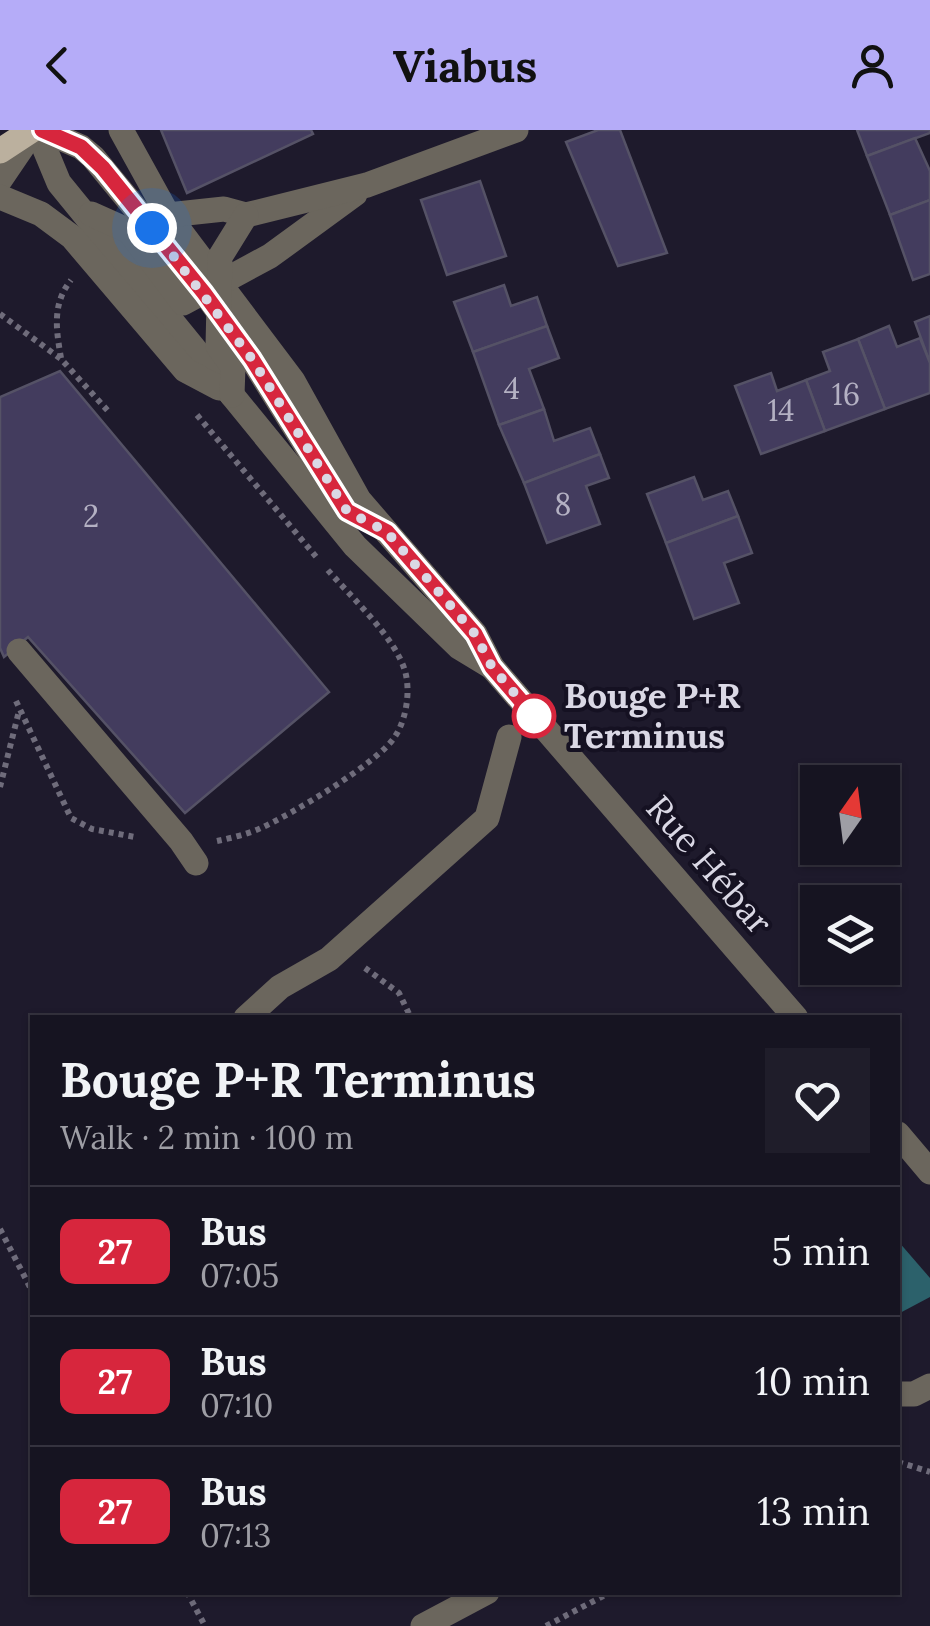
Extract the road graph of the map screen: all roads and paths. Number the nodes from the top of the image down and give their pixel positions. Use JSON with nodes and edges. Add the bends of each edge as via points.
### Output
{"nodes":[{"id":1,"x":36,"y":130,"type":"edge"},
{"id":2,"x":120,"y":130,"type":"edge"},
{"id":3,"x":516,"y":130,"type":"edge"},
{"id":4,"x":0,"y":151,"type":"edge"},
{"id":5,"x":0,"y":180,"type":"edge"},
{"id":6,"x":367,"y":185,"type":"junction"},
{"id":7,"x":0,"y":197,"type":"edge"},
{"id":8,"x":82,"y":210,"type":"junction"},
{"id":9,"x":246,"y":215,"type":"junction"},
{"id":10,"x":160,"y":221,"type":"junction"},
{"id":11,"x":65,"y":266,"type":"dead end"},
{"id":12,"x":213,"y":288,"type":"junction"},
{"id":13,"x":0,"y":314,"type":"edge"},
{"id":14,"x":220,"y":315,"type":"junction"},
{"id":15,"x":61,"y":359,"type":"junction"},
{"id":16,"x":232,"y":396,"type":"junction"},
{"id":17,"x":192,"y":409,"type":"dead end"},
{"id":18,"x":108,"y":411,"type":"dead end"},
{"id":19,"x":387,"y":532,"type":"junction"},
{"id":20,"x":18,"y":651,"type":"dead end"},
{"id":21,"x":492,"y":667,"type":"junction"},
{"id":22,"x":509,"y":737,"type":"dead end"},
{"id":23,"x":0,"y":787,"type":"edge"},
{"id":24,"x":182,"y":841,"type":"junction"},
{"id":25,"x":196,"y":863,"type":"dead end"},
{"id":26,"x":354,"y":960,"type":"dead end"},
{"id":27,"x":249,"y":1015,"type":"edge"},
{"id":28,"x":410,"y":1015,"type":"edge"},
{"id":29,"x":793,"y":1015,"type":"edge"},
{"id":30,"x":900,"y":1136,"type":"edge"},
{"id":31,"x":930,"y":1172,"type":"edge"},
{"id":32,"x":0,"y":1229,"type":"edge"},
{"id":33,"x":30,"y":1288,"type":"edge"},
{"id":34,"x":930,"y":1386,"type":"edge"},
{"id":35,"x":900,"y":1394,"type":"edge"},
{"id":36,"x":900,"y":1463,"type":"edge"},
{"id":37,"x":930,"y":1472,"type":"edge"},
{"id":38,"x":190,"y":1595,"type":"edge"},
{"id":39,"x":481,"y":1595,"type":"edge"},
{"id":40,"x":605,"y":1595,"type":"edge"},
{"id":41,"x":205,"y":1626,"type":"edge"},
{"id":42,"x":422,"y":1626,"type":"edge"},
{"id":43,"x":546,"y":1626,"type":"edge"}],
"edges":[{"from":1,"to":4,"type":"main road"},
{"from":1,"to":5,"type":"street"},
{"from":1,"to":8,"type":"street","via":[[58,182]]},
{"from":1,"to":10,"type":"street","via":[[81,147]]},
{"from":2,"to":10,"type":"street"},
{"from":3,"to":6,"type":"street"},
{"from":6,"to":9,"type":"street"},
{"from":6,"to":12,"type":"street","via":[[270,256]]},
{"from":7,"to":16,"type":"street","via":[[41,214],[72,237],[185,370]]},
{"from":8,"to":12,"type":"street","via":[[129,231],[183,303]]},
{"from":8,"to":16,"type":"street"},
{"from":9,"to":10,"type":"street","via":[[224,209]]},
{"from":9,"to":12,"type":"street","via":[[220,257]]},
{"from":10,"to":12,"type":"street"},
{"from":11,"to":15,"type":"path","via":[[76,275],[57,304]]},
{"from":12,"to":14,"type":"street"},
{"from":12,"to":19,"type":"street","via":[[294,381],[360,500]]},
{"from":13,"to":15,"type":"path"},
{"from":14,"to":16,"type":"street","via":[[218,346],[234,367]]},
{"from":14,"to":19,"type":"street","via":[[347,511]]},
{"from":15,"to":18,"type":"path"},
{"from":16,"to":21,"type":"street","via":[[354,546],[458,647]]},
{"from":17,"to":24,"type":"path","via":[[398,652],[408,697],[392,742],[339,783],[259,830],[219,841]]},
{"from":19,"to":21,"type":"street","via":[[475,634]]},
{"from":20,"to":24,"type":"street"},
{"from":21,"to":29,"type":"street","name":"Rue Hébar"},
{"from":22,"to":27,"type":"street","via":[[487,818],[329,959],[280,987]]},
{"from":23,"to":24,"type":"path","via":[[19,710],[70,818],[92,829]]},
{"from":24,"to":25,"type":"street"},
{"from":26,"to":28,"type":"path","via":[[399,994]]},
{"from":30,"to":31,"type":"street"},
{"from":32,"to":33,"type":"path"},
{"from":34,"to":35,"type":"street"},
{"from":36,"to":37,"type":"path"},
{"from":38,"to":41,"type":"path"},
{"from":39,"to":42,"type":"street"},
{"from":40,"to":43,"type":"path"}]}
